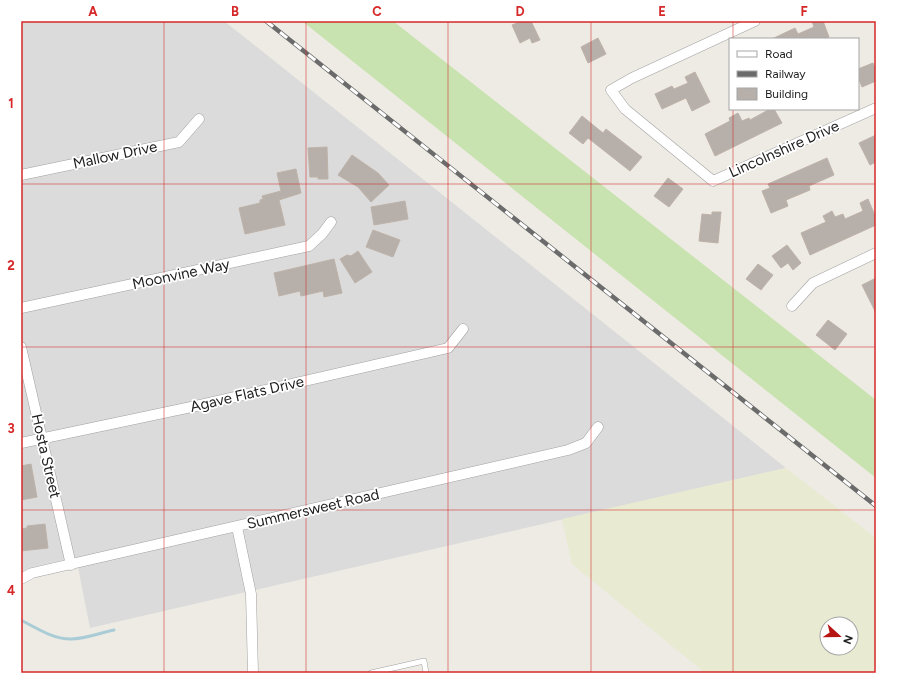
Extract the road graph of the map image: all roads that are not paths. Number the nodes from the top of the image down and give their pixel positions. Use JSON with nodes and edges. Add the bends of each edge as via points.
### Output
{"nodes":[{"id":1,"x":756,"y":21,"type":"edge"},
{"id":2,"x":876,"y":108,"type":"edge"},
{"id":3,"x":199,"y":119,"type":"dead end"},
{"id":4,"x":21,"y":175,"type":"edge"},
{"id":5,"x":331,"y":222,"type":"dead end"},
{"id":6,"x":876,"y":253,"type":"edge"},
{"id":7,"x":792,"y":306,"type":"dead end"},
{"id":8,"x":21,"y":308,"type":"edge"},
{"id":9,"x":464,"y":329,"type":"dead end"},
{"id":10,"x":21,"y":348,"type":"edge"},
{"id":11,"x":598,"y":427,"type":"dead end"},
{"id":12,"x":42,"y":438,"type":"junction"},
{"id":13,"x":21,"y":443,"type":"edge"},
{"id":14,"x":236,"y":527,"type":"junction"},
{"id":15,"x":71,"y":565,"type":"junction"},
{"id":16,"x":21,"y":579,"type":"edge"},
{"id":17,"x":253,"y":673,"type":"edge"},
{"id":18,"x":371,"y":673,"type":"edge"},
{"id":19,"x":426,"y":673,"type":"edge"}],
"edges":[{"from":1,"to":2,"type":"street","name":"Lincolnshire Drive","via":[[611,90],[625,109],[713,181]]},
{"from":3,"to":4,"type":"street","name":"Mallow Drive","via":[[179,142]]},
{"from":5,"to":8,"type":"street","name":"Moonvine Way","via":[[309,246]]},
{"from":6,"to":7,"type":"street","via":[[813,283]]},
{"from":9,"to":12,"type":"street","name":"Agave Flats Drive","via":[[448,348],[196,406]]},
{"from":10,"to":12,"type":"street","name":"Hosta Street"},
{"from":11,"to":14,"type":"street","name":"Summersweet Road","via":[[586,443],[568,450]]},
{"from":12,"to":13,"type":"street","name":"Agave Flats Drive"},
{"from":12,"to":15,"type":"street","name":"Hosta Street"},
{"from":14,"to":15,"type":"street","name":"Summersweet Road"},
{"from":14,"to":17,"type":"street","via":[[251,594]]},
{"from":15,"to":16,"type":"street","name":"Summersweet Road","via":[[32,573]]},
{"from":18,"to":19,"type":"lane","via":[[424,661]]}]}
